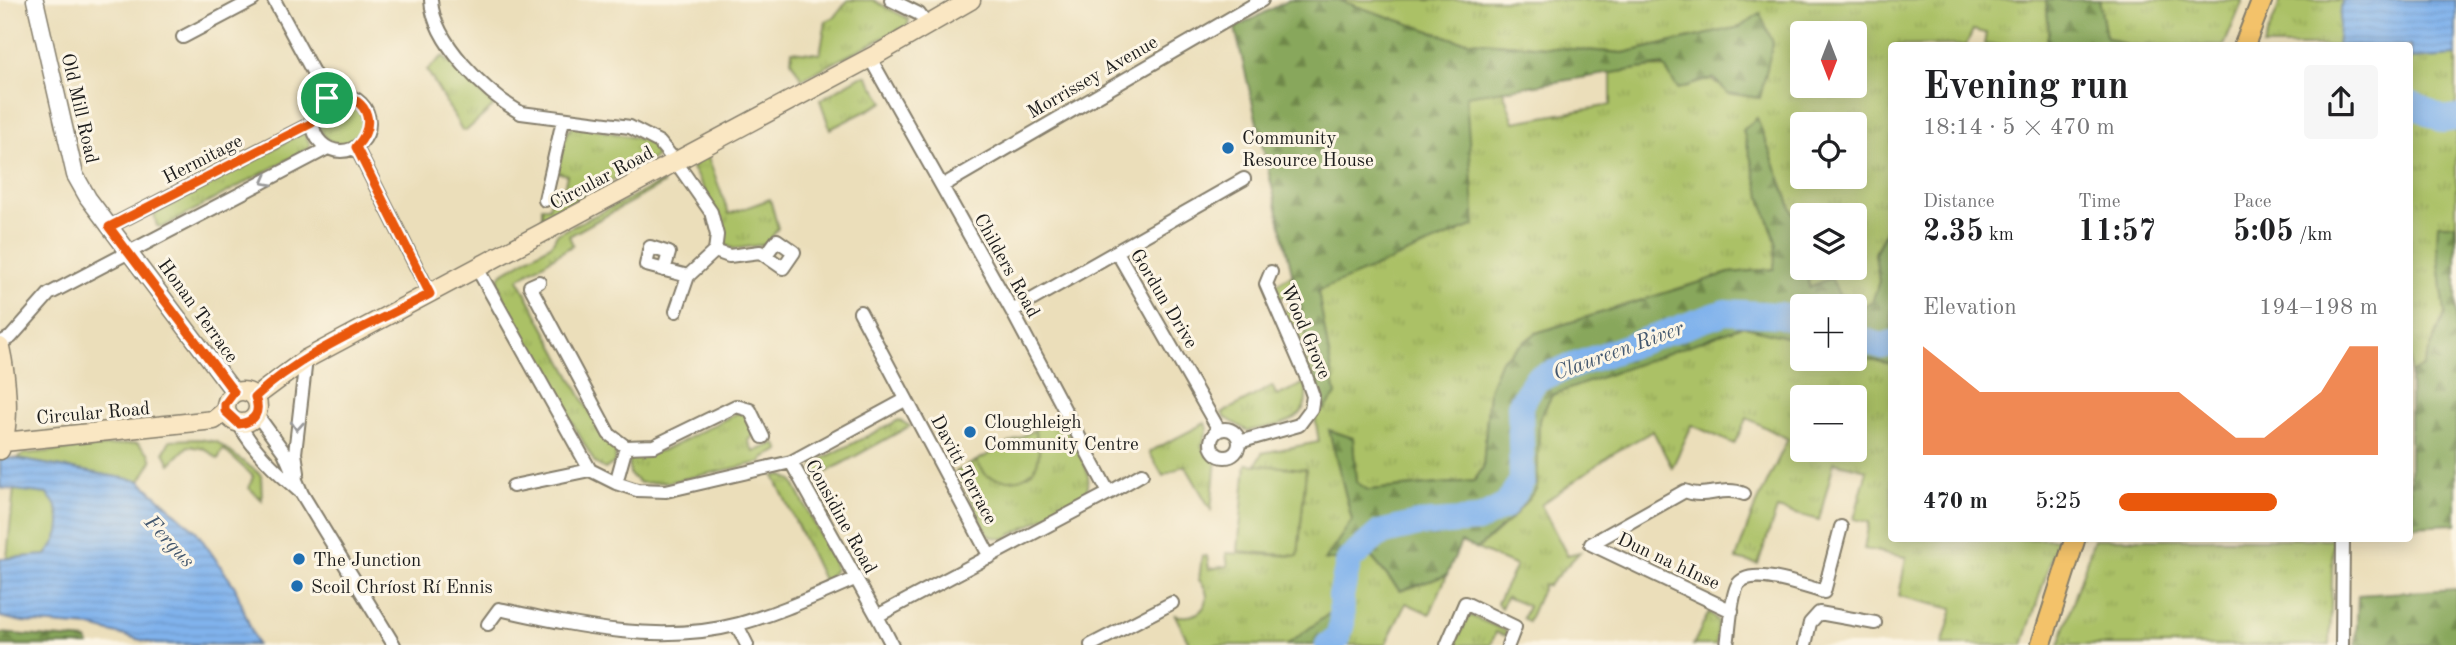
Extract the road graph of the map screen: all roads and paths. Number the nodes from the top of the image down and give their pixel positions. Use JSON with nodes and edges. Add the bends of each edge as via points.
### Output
{"nodes":[{"id":1,"x":35,"y":0,"type":"edge"},
{"id":2,"x":253,"y":0,"type":"edge"},
{"id":3,"x":274,"y":0,"type":"edge"},
{"id":4,"x":431,"y":0,"type":"edge"},
{"id":5,"x":891,"y":0,"type":"edge"},
{"id":6,"x":971,"y":0,"type":"edge"},
{"id":7,"x":1262,"y":0,"type":"edge"},
{"id":8,"x":2262,"y":0,"type":"edge"},
{"id":9,"x":928,"y":26,"type":"junction"},
{"id":10,"x":183,"y":37,"type":"dead end"},
{"id":11,"x":2246,"y":42,"type":"edge"},
{"id":12,"x":870,"y":58,"type":"junction"},
{"id":13,"x":327,"y":98,"type":"junction"},
{"id":14,"x":563,"y":120,"type":"junction"},
{"id":15,"x":312,"y":123,"type":"junction"},
{"id":16,"x":356,"y":147,"type":"junction"},
{"id":17,"x":327,"y":149,"type":"junction"},
{"id":18,"x":676,"y":162,"type":"junction"},
{"id":19,"x":1244,"y":179,"type":"dead end"},
{"id":20,"x":942,"y":186,"type":"junction"},
{"id":21,"x":545,"y":200,"type":"dead end"},
{"id":22,"x":109,"y":227,"type":"junction"},
{"id":23,"x":130,"y":251,"type":"junction"},
{"id":24,"x":715,"y":251,"type":"junction"},
{"id":25,"x":1116,"y":252,"type":"junction"},
{"id":26,"x":766,"y":256,"type":"dead end"},
{"id":27,"x":477,"y":268,"type":"junction"},
{"id":28,"x":664,"y":270,"type":"dead end"},
{"id":29,"x":1271,"y":272,"type":"dead end"},
{"id":30,"x":688,"y":276,"type":"junction"},
{"id":31,"x":539,"y":282,"type":"dead end"},
{"id":32,"x":430,"y":294,"type":"junction"},
{"id":33,"x":676,"y":311,"type":"dead end"},
{"id":34,"x":1012,"y":311,"type":"junction"},
{"id":35,"x":860,"y":312,"type":"dead end"},
{"id":36,"x":0,"y":345,"type":"edge"},
{"id":37,"x":306,"y":359,"type":"junction"},
{"id":38,"x":234,"y":392,"type":"junction"},
{"id":39,"x":905,"y":400,"type":"junction"},
{"id":40,"x":256,"y":406,"type":"junction"},
{"id":41,"x":232,"y":418,"type":"junction"},
{"id":42,"x":1219,"y":430,"type":"junction"},
{"id":43,"x":763,"y":436,"type":"dead end"},
{"id":44,"x":1239,"y":442,"type":"junction"},
{"id":45,"x":2,"y":446,"type":"edge"},
{"id":46,"x":626,"y":447,"type":"junction"},
{"id":47,"x":791,"y":462,"type":"junction"},
{"id":48,"x":590,"y":470,"type":"junction"},
{"id":49,"x":1142,"y":474,"type":"dead end"},
{"id":50,"x":616,"y":483,"type":"junction"},
{"id":51,"x":513,"y":486,"type":"dead end"},
{"id":52,"x":1109,"y":493,"type":"junction"},
{"id":53,"x":302,"y":494,"type":"junction"},
{"id":54,"x":1744,"y":494,"type":"dead end"},
{"id":55,"x":1841,"y":527,"type":"dead end"},
{"id":56,"x":2074,"y":542,"type":"edge"},
{"id":57,"x":2343,"y":542,"type":"edge"},
{"id":58,"x":990,"y":557,"type":"junction"},
{"id":59,"x":855,"y":579,"type":"junction"},
{"id":60,"x":1824,"y":592,"type":"junction"},
{"id":61,"x":1172,"y":603,"type":"dead end"},
{"id":62,"x":1732,"y":611,"type":"junction"},
{"id":63,"x":1819,"y":612,"type":"junction"},
{"id":64,"x":877,"y":616,"type":"junction"},
{"id":65,"x":1875,"y":623,"type":"dead end"},
{"id":66,"x":488,"y":624,"type":"dead end"},
{"id":67,"x":737,"y":625,"type":"junction"},
{"id":68,"x":394,"y":645,"type":"edge"},
{"id":69,"x":747,"y":645,"type":"edge"},
{"id":70,"x":892,"y":645,"type":"edge"},
{"id":71,"x":1091,"y":645,"type":"edge"},
{"id":72,"x":1447,"y":645,"type":"edge"},
{"id":73,"x":1507,"y":645,"type":"edge"},
{"id":74,"x":1727,"y":645,"type":"edge"},
{"id":75,"x":1805,"y":645,"type":"edge"},
{"id":76,"x":2041,"y":645,"type":"edge"},
{"id":77,"x":2342,"y":645,"type":"edge"}],
"edges":[{"from":1,"to":22,"type":"street","name":"Old Mill Road","via":[[75,175]]},
{"from":2,"to":10,"type":"street"},
{"from":3,"to":13,"type":"street"},
{"from":4,"to":14,"type":"street","via":[[446,45],[505,104],[521,113]]},
{"from":5,"to":9,"type":"street","via":[[919,14]]},
{"from":6,"to":9,"type":"main road","name":"Circular Road"},
{"from":7,"to":20,"type":"street","name":"Morrissey Avenue"},
{"from":8,"to":11,"type":"main road"},
{"from":9,"to":12,"type":"main road","name":"Circular Road"},
{"from":12,"to":18,"type":"main road","name":"Circular Road"},
{"from":12,"to":20,"type":"street","name":"Childers Road"},
{"from":13,"to":15,"type":"street","via":[[317,107]]},
{"from":13,"to":16,"type":"street","via":[[351,97],[366,108],[366,136]]},
{"from":14,"to":18,"type":"street","via":[[630,127],[659,142]]},
{"from":14,"to":21,"type":"street"},
{"from":15,"to":17,"type":"street","via":[[318,141]]},
{"from":15,"to":22,"type":"street","name":"Hermitage"},
{"from":16,"to":17,"type":"street"},
{"from":16,"to":32,"type":"street"},
{"from":17,"to":23,"type":"street","one_way":true},
{"from":18,"to":24,"type":"street","via":[[716,222]]},
{"from":18,"to":27,"type":"main road","name":"Circular Road"},
{"from":19,"to":25,"type":"street"},
{"from":20,"to":34,"type":"street","name":"Childers Road"},
{"from":22,"to":23,"type":"street","name":"Old Mill Road"},
{"from":23,"to":36,"type":"street","via":[[48,294]]},
{"from":23,"to":38,"type":"street","name":"Honan Terrace"},
{"from":24,"to":26,"type":"street","via":[[729,256],[760,252]]},
{"from":24,"to":30,"type":"street"},
{"from":25,"to":34,"type":"street","name":"Gordun Drive"},
{"from":25,"to":42,"type":"street","name":"Gordun Drive"},
{"from":27,"to":32,"type":"main road","name":"Circular Road"},
{"from":27,"to":48,"type":"street"},
{"from":28,"to":30,"type":"street"},
{"from":29,"to":44,"type":"street","name":"Wood Grove","via":[[1266,284],[1306,376],[1313,396],[1311,409],[1299,425]]},
{"from":30,"to":33,"type":"street"},
{"from":31,"to":46,"type":"street","via":[[530,286],[609,434]]},
{"from":32,"to":37,"type":"main road","name":"Circular Road"},
{"from":34,"to":52,"type":"street","name":"Childers Road"},
{"from":35,"to":39,"type":"street","name":"Davitt Terrace"},
{"from":36,"to":45,"type":"main road","via":[[5,371]]},
{"from":37,"to":40,"type":"main road","name":"Circular Road"},
{"from":37,"to":53,"type":"street","one_way":true,"via":[[295,453]]},
{"from":38,"to":40,"type":"main road","via":[[242,391]]},
{"from":38,"to":41,"type":"main road","via":[[225,404]]},
{"from":39,"to":47,"type":"street"},
{"from":39,"to":58,"type":"street","name":"Davitt Terrace"},
{"from":40,"to":41,"type":"main road","via":[[249,422]]},
{"from":40,"to":53,"type":"street","via":[[284,452]]},
{"from":41,"to":45,"type":"main road","name":"Circular Road"},
{"from":41,"to":53,"type":"street","via":[[271,466]]},
{"from":42,"to":44,"type":"street","name":"Gordun Drive","via":[[1230,429]]},
{"from":42,"to":44,"type":"street","name":"Gordun Drive","via":[[1211,442],[1218,455],[1233,455]]},
{"from":43,"to":46,"type":"street","via":[[750,410],[736,406],[654,446]]},
{"from":46,"to":50,"type":"street"},
{"from":47,"to":50,"type":"street","name":"Considine Road","via":[[666,491],[637,490]]},
{"from":47,"to":59,"type":"street","name":"Considine Road"},
{"from":48,"to":50,"type":"street","name":"Considine Road"},
{"from":48,"to":51,"type":"street"},
{"from":49,"to":52,"type":"street"},
{"from":52,"to":58,"type":"street"},
{"from":53,"to":68,"type":"street"},
{"from":54,"to":62,"type":"street","name":"Dun na hInse","via":[[1731,488],[1697,496],[1685,491],[1591,544]]},
{"from":55,"to":60,"type":"street"},
{"from":56,"to":76,"type":"main road"},
{"from":57,"to":77,"type":"street"},
{"from":58,"to":64,"type":"street"},
{"from":59,"to":64,"type":"street","name":"Considine Road"},
{"from":59,"to":67,"type":"street"},
{"from":60,"to":62,"type":"street","name":"Dun na hInse","via":[[1759,575],[1738,585]]},
{"from":60,"to":63,"type":"street"},
{"from":61,"to":71,"type":"street"},
{"from":62,"to":74,"type":"street","name":"Dun na hInse"},
{"from":63,"to":65,"type":"street"},
{"from":63,"to":75,"type":"street","via":[[1810,623]]},
{"from":64,"to":70,"type":"street"},
{"from":66,"to":67,"type":"street","via":[[499,609],[571,625],[644,634]]},
{"from":67,"to":69,"type":"street"},
{"from":72,"to":73,"type":"street","via":[[1465,603],[1515,627]]}]}
